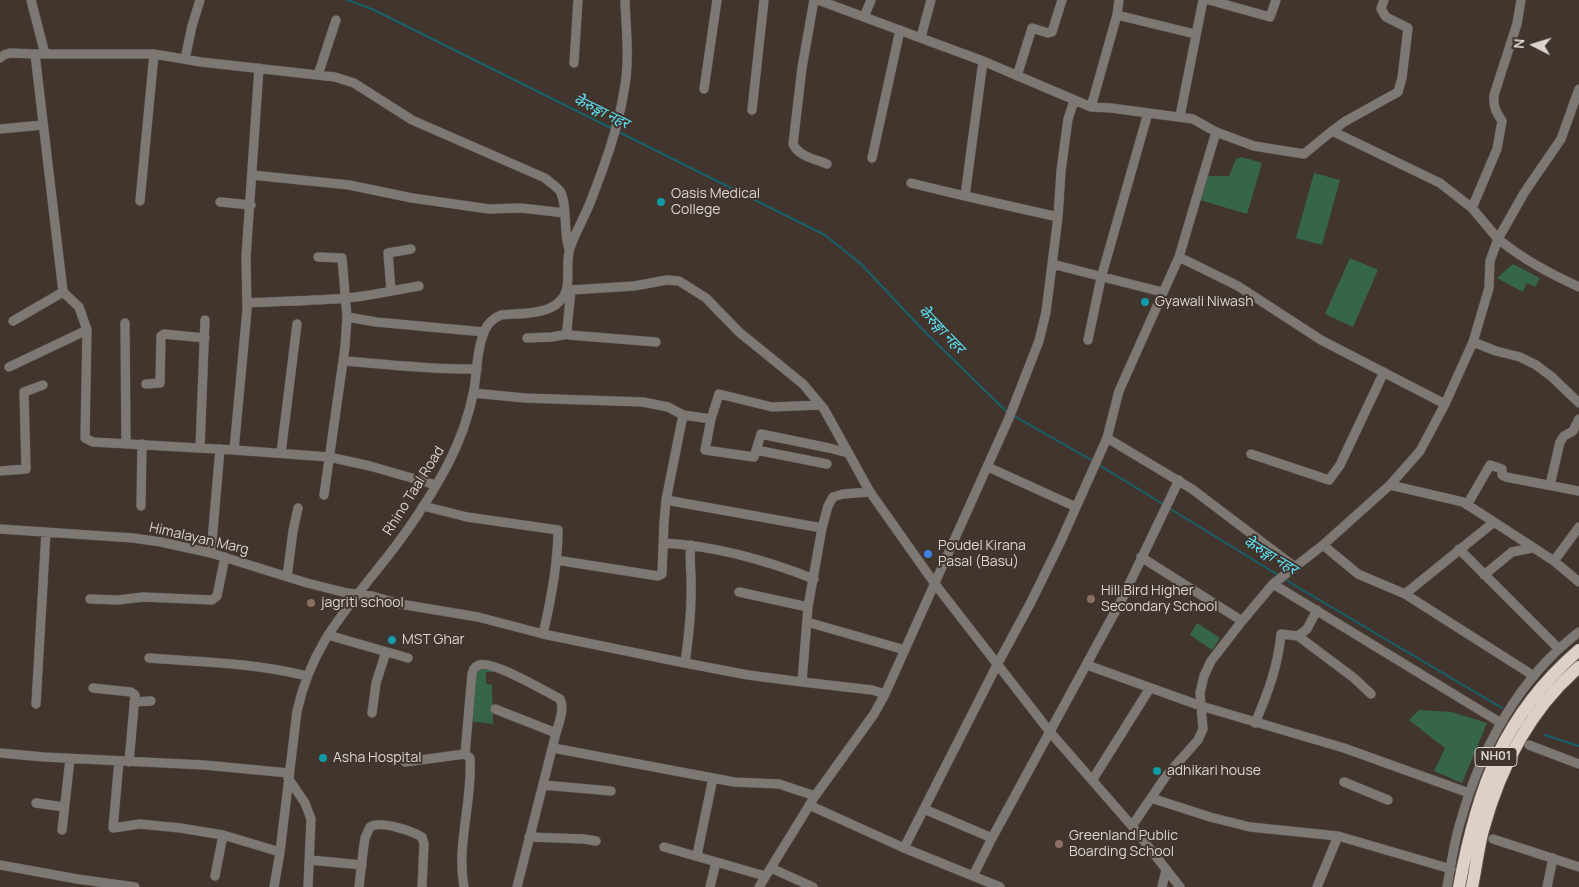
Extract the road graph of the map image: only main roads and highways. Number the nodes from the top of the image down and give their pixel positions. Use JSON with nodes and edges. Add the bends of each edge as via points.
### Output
{"nodes":[{"id":1,"x":1579,"y":650,"type":"edge"},
{"id":2,"x":1579,"y":666,"type":"edge"},
{"id":3,"x":1459,"y":887,"type":"edge"},
{"id":4,"x":1472,"y":887,"type":"edge"}],
"edges":[{"from":1,"to":3,"type":"highway","number":"NH01","via":[[1537,692],[1516,719],[1500,748],[1474,816]]},
{"from":2,"to":4,"type":"highway","number":"NH01","via":[[1542,706],[1508,761],[1483,830]]}]}
